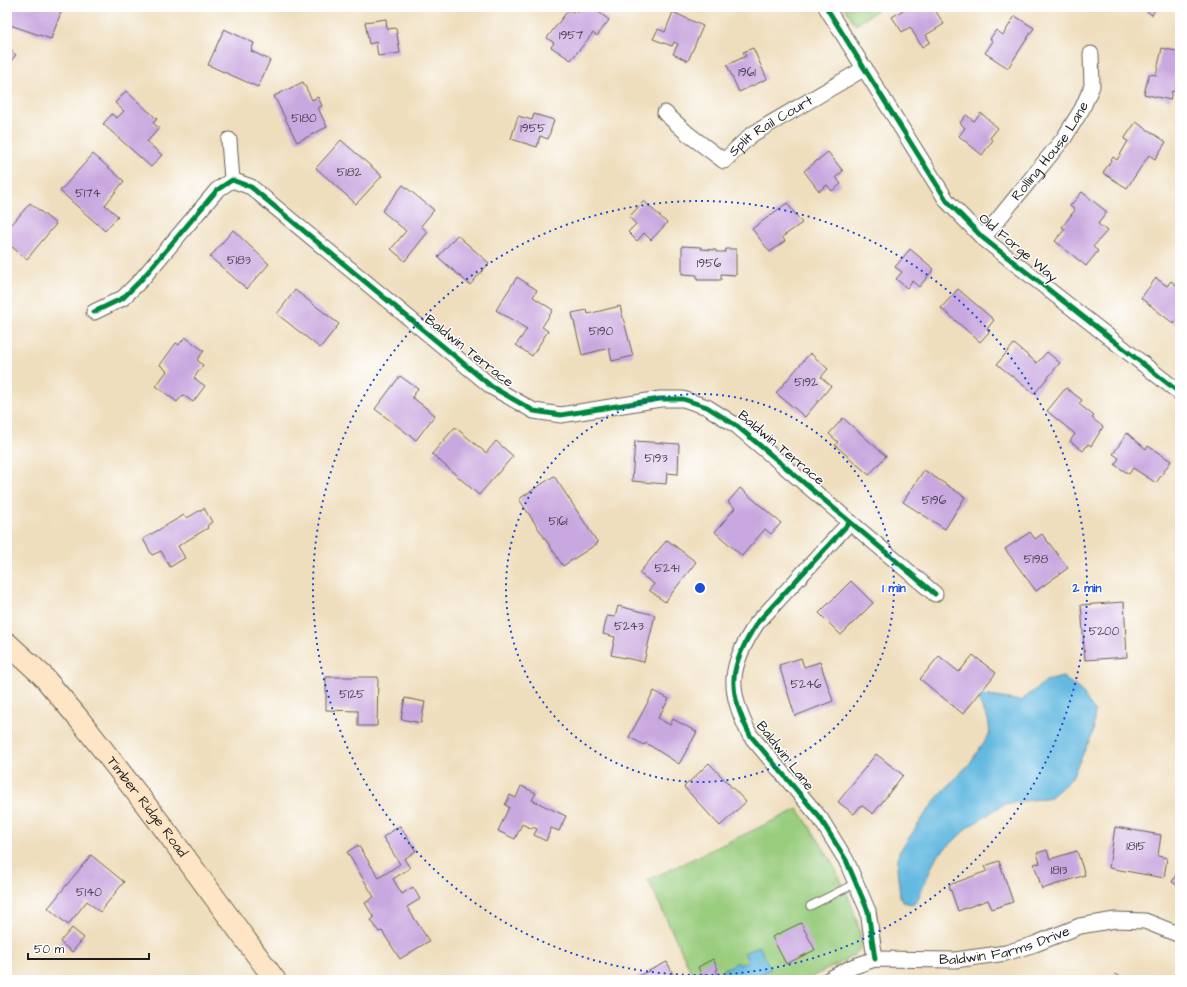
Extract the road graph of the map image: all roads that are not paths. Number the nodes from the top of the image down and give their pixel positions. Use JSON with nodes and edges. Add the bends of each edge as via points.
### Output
{"nodes":[{"id":1,"x":826,"y":7,"type":"edge"},
{"id":2,"x":1091,"y":54,"type":"dead end"},
{"id":3,"x":865,"y":68,"type":"junction"},
{"id":4,"x":665,"y":113,"type":"dead end"},
{"id":5,"x":230,"y":140,"type":"dead end"},
{"id":6,"x":232,"y":180,"type":"junction"},
{"id":7,"x":983,"y":238,"type":"junction"},
{"id":8,"x":94,"y":312,"type":"dead end"},
{"id":9,"x":1179,"y":390,"type":"edge"},
{"id":10,"x":850,"y":522,"type":"junction"},
{"id":11,"x":935,"y":594,"type":"dead end"},
{"id":12,"x":7,"y":643,"type":"edge"},
{"id":13,"x":856,"y":882,"type":"junction"},
{"id":14,"x":810,"y":906,"type":"dead end"},
{"id":15,"x":1180,"y":935,"type":"edge"},
{"id":16,"x":875,"y":959,"type":"junction"},
{"id":17,"x":275,"y":980,"type":"edge"},
{"id":18,"x":828,"y":980,"type":"edge"}],
"edges":[{"from":1,"to":3,"type":"street","name":"Old Forge Way"},
{"from":2,"to":7,"type":"street","name":"Rolling House Lane","via":[[1092,86],[1082,109],[1064,138]]},
{"from":3,"to":4,"type":"street","name":"Split Rail Court","via":[[752,135],[724,161]]},
{"from":3,"to":7,"type":"street","name":"Old Forge Way","via":[[947,201]]},
{"from":5,"to":6,"type":"street"},
{"from":6,"to":8,"type":"street","via":[[217,190],[123,298]]},
{"from":6,"to":10,"type":"street","name":"Baldwin Terrace","via":[[251,188],[492,387],[512,400],[534,411],[561,415],[660,399],[684,399],[707,407],[737,426]]},
{"from":7,"to":9,"type":"street","name":"Old Forge Way"},
{"from":10,"to":11,"type":"street","name":"Baldwin Terrace"},
{"from":10,"to":13,"type":"street","name":"Baldwin Lane","via":[[757,623],[738,660],[733,693],[750,735],[820,818],[846,860]]},
{"from":12,"to":17,"type":"street","name":"Timber Ridge Road","via":[[42,675],[79,719],[160,823]]},
{"from":13,"to":14,"type":"lane"},
{"from":13,"to":16,"type":"street","name":"Baldwin Lane","via":[[868,911]]},
{"from":15,"to":16,"type":"street","name":"Baldwin Farms Drive","via":[[1145,921],[1115,920],[1080,926],[1006,953],[955,960]]},
{"from":16,"to":18,"type":"street","name":"Baldwin Farms Drive","via":[[852,967]]}]}
